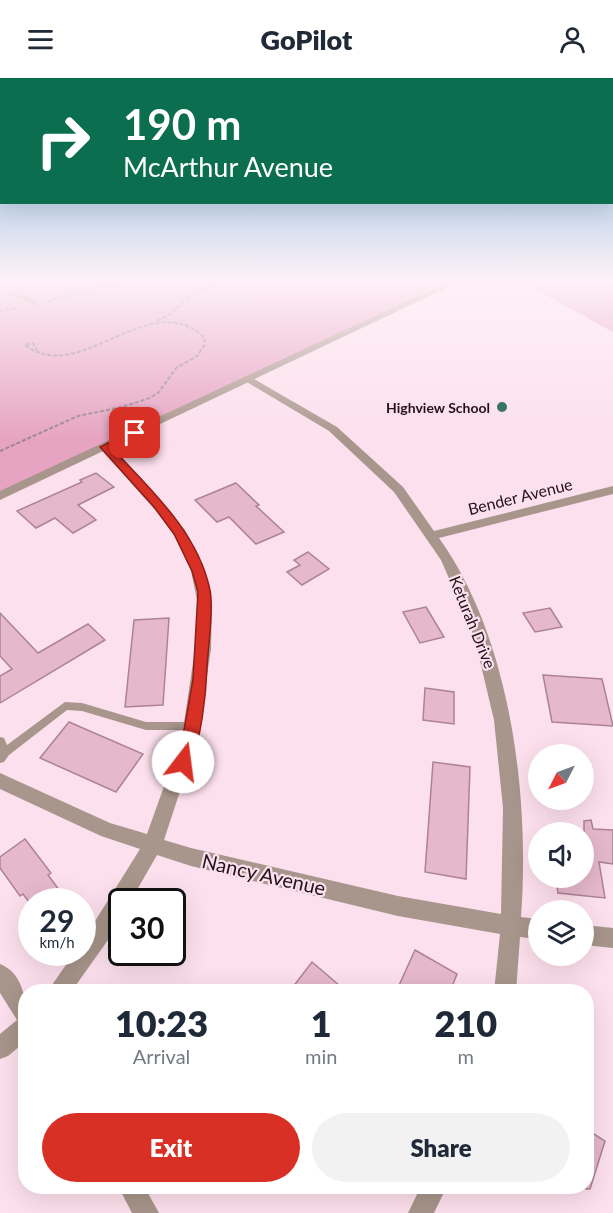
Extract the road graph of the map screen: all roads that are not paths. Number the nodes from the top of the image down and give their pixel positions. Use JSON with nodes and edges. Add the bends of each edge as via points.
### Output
{"nodes":[{"id":1,"x":346,"y":334,"type":"edge"},
{"id":2,"x":249,"y":380,"type":"junction"},
{"id":3,"x":105,"y":447,"type":"junction"},
{"id":4,"x":613,"y":490,"type":"edge"},
{"id":5,"x":0,"y":496,"type":"edge"},
{"id":6,"x":434,"y":535,"type":"junction"},
{"id":7,"x":192,"y":726,"type":"junction"},
{"id":8,"x":2,"y":750,"type":"edge"},
{"id":9,"x":0,"y":781,"type":"edge"},
{"id":10,"x":153,"y":845,"type":"junction"},
{"id":11,"x":513,"y":926,"type":"junction"},
{"id":12,"x":528,"y":928,"type":"edge"},
{"id":13,"x":594,"y":937,"type":"edge"},
{"id":14,"x":613,"y":938,"type":"edge"},
{"id":15,"x":0,"y":974,"type":"edge"},
{"id":16,"x":64,"y":984,"type":"edge"},
{"id":17,"x":506,"y":984,"type":"edge"},
{"id":18,"x":18,"y":1002,"type":"edge"},
{"id":19,"x":18,"y":1033,"type":"edge"},
{"id":20,"x":0,"y":1048,"type":"edge"},
{"id":21,"x":135,"y":1194,"type":"edge"},
{"id":22,"x":431,"y":1194,"type":"edge"},
{"id":23,"x":146,"y":1213,"type":"edge"},
{"id":24,"x":421,"y":1213,"type":"edge"}],
"edges":[{"from":1,"to":2,"type":"street"},
{"from":2,"to":3,"type":"street"},
{"from":2,"to":6,"type":"street","name":"Keturah Drive","via":[[300,406],[339,434],[384,475]]},
{"from":3,"to":5,"type":"street"},
{"from":3,"to":7,"type":"street","via":[[180,533],[202,581],[203,649]]},
{"from":4,"to":6,"type":"street","name":"Bender Avenue"},
{"from":6,"to":11,"type":"street","name":"Keturah Drive","via":[[487,648],[506,730],[515,886]]},
{"from":7,"to":8,"type":"lane","via":[[146,726],[65,706]]},
{"from":7,"to":10,"type":"street"},
{"from":9,"to":10,"type":"street","name":"Nancy Avenue","via":[[72,816]]},
{"from":10,"to":11,"type":"street","name":"Nancy Avenue","via":[[398,906]]},
{"from":10,"to":16,"type":"street","via":[[101,933]]},
{"from":11,"to":12,"type":"street","name":"Nancy Avenue"},
{"from":11,"to":17,"type":"street","name":"Keturah Drive"},
{"from":13,"to":14,"type":"street"},
{"from":15,"to":18,"type":"street"},
{"from":19,"to":20,"type":"street"},
{"from":21,"to":23,"type":"street"},
{"from":22,"to":24,"type":"street"}]}
